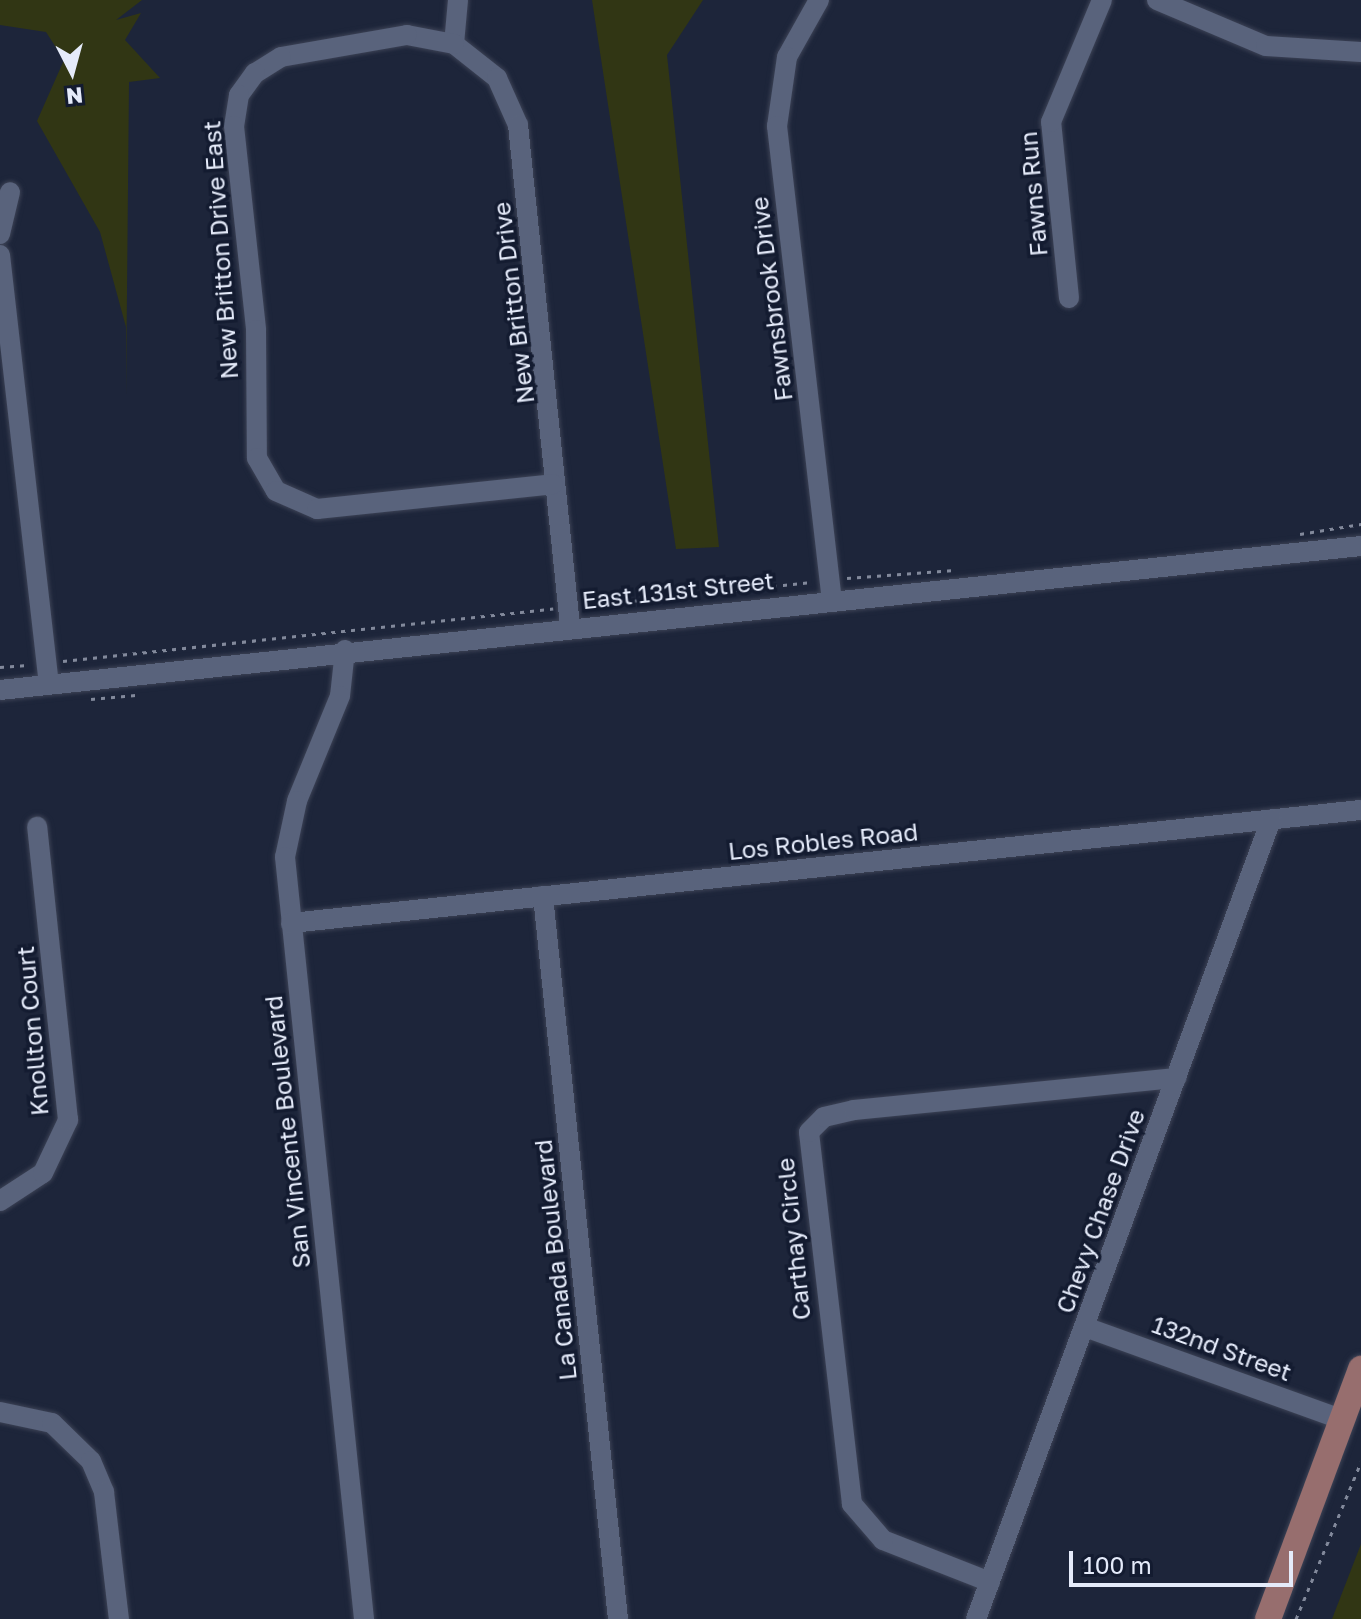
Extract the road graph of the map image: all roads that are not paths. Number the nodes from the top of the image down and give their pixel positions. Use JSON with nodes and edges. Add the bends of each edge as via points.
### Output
{"nodes":[{"id":1,"x":458,"y":0,"type":"edge"},
{"id":2,"x":819,"y":0,"type":"edge"},
{"id":3,"x":1102,"y":0,"type":"edge"},
{"id":4,"x":1157,"y":0,"type":"edge"},
{"id":5,"x":454,"y":44,"type":"junction"},
{"id":6,"x":1361,"y":52,"type":"edge"},
{"id":7,"x":10,"y":192,"type":"dead end"},
{"id":8,"x":0,"y":234,"type":"edge"},
{"id":9,"x":0,"y":255,"type":"edge"},
{"id":10,"x":1069,"y":298,"type":"dead end"},
{"id":11,"x":553,"y":484,"type":"junction"},
{"id":12,"x":1361,"y":546,"type":"edge"},
{"id":13,"x":837,"y":586,"type":"junction"},
{"id":14,"x":569,"y":617,"type":"junction"},
{"id":15,"x":345,"y":650,"type":"junction"},
{"id":16,"x":49,"y":683,"type":"junction"},
{"id":17,"x":0,"y":690,"type":"edge"},
{"id":18,"x":1361,"y":810,"type":"edge"},
{"id":19,"x":1271,"y":820,"type":"junction"},
{"id":20,"x":37,"y":827,"type":"dead end"},
{"id":21,"x":543,"y":896,"type":"junction"},
{"id":22,"x":291,"y":923,"type":"junction"},
{"id":23,"x":1176,"y":1078,"type":"junction"},
{"id":24,"x":0,"y":1201,"type":"edge"},
{"id":25,"x":1085,"y":1327,"type":"junction"},
{"id":26,"x":1361,"y":1369,"type":"edge"},
{"id":27,"x":0,"y":1412,"type":"edge"},
{"id":28,"x":1341,"y":1419,"type":"junction"},
{"id":29,"x":990,"y":1582,"type":"junction"},
{"id":30,"x":119,"y":1619,"type":"edge"},
{"id":31,"x":364,"y":1619,"type":"edge"},
{"id":32,"x":618,"y":1619,"type":"edge"},
{"id":33,"x":976,"y":1619,"type":"edge"},
{"id":34,"x":1268,"y":1619,"type":"edge"}],
"edges":[{"from":1,"to":5,"type":"street"},
{"from":2,"to":13,"type":"street","name":"Fawnsbrook Drive","via":[[787,57],[777,126]]},
{"from":3,"to":10,"type":"street","name":"Fawns Run","via":[[1051,122]]},
{"from":4,"to":6,"type":"street","via":[[1266,46]]},
{"from":5,"to":11,"type":"street","name":"New Britton Drive","via":[[492,71],[518,125],[556,447]]},
{"from":5,"to":11,"type":"street","name":"New Britton Drive East","via":[[407,35],[281,57],[255,73],[239,95],[234,126],[256,330],[257,458],[276,491],[317,509]]},
{"from":7,"to":8,"type":"street"},
{"from":9,"to":16,"type":"street"},
{"from":11,"to":14,"type":"street","name":"New Britton Drive"},
{"from":12,"to":13,"type":"street","name":"East 131st Street"},
{"from":13,"to":14,"type":"street","name":"East 131st Street"},
{"from":14,"to":15,"type":"street","name":"East 131st Street"},
{"from":15,"to":16,"type":"street","name":"East 131st Street"},
{"from":15,"to":22,"type":"street","name":"San Vincente Boulevard","via":[[340,696],[289,824]]},
{"from":16,"to":17,"type":"street","name":"East 131st Street"},
{"from":18,"to":19,"type":"street","name":"Los Robles Road"},
{"from":19,"to":21,"type":"street","name":"Los Robles Road"},
{"from":19,"to":23,"type":"street","name":"Chevy Chase Drive"},
{"from":20,"to":24,"type":"street","name":"Knollton Court","via":[[68,1120],[43,1173]]},
{"from":21,"to":22,"type":"street","name":"Los Robles Road"},
{"from":21,"to":32,"type":"street","name":"La Canada Boulevard"},
{"from":22,"to":31,"type":"street","name":"San Vincente Boulevard"},
{"from":23,"to":25,"type":"street","name":"Chevy Chase Drive"},
{"from":23,"to":29,"type":"street","name":"Carthay Circle","via":[[854,1110],[824,1117],[809,1132],[852,1504],[883,1540]]},
{"from":25,"to":28,"type":"street","name":"132nd Street"},
{"from":25,"to":29,"type":"street","name":"Chevy Chase Drive"},
{"from":26,"to":28,"type":"main road"},
{"from":27,"to":30,"type":"street","via":[[52,1423],[91,1461],[105,1501]]},
{"from":28,"to":34,"type":"main road"},
{"from":29,"to":33,"type":"street","name":"Chevy Chase Drive"}]}
